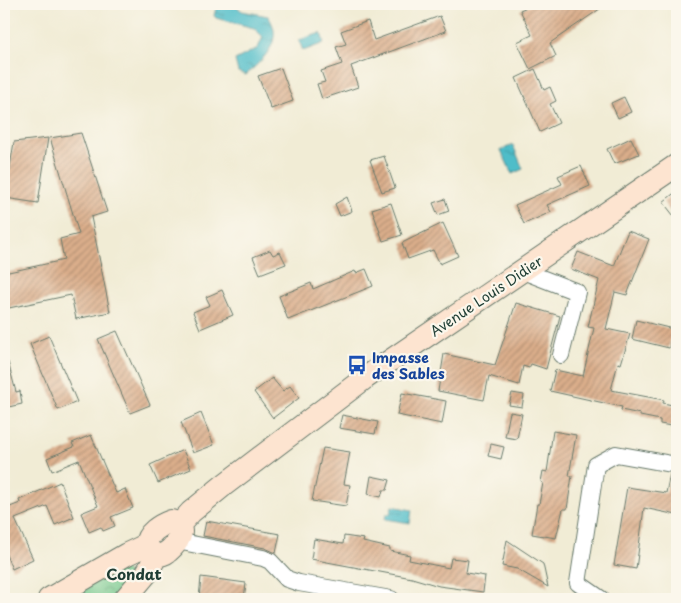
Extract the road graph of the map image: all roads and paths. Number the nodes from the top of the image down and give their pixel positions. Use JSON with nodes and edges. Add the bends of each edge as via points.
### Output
{"nodes":[{"id":1,"x":677,"y":165,"type":"edge"},
{"id":2,"x":524,"y":271,"type":"junction"},
{"id":3,"x":561,"y":355,"type":"dead end"},
{"id":4,"x":677,"y":465,"type":"edge"},
{"id":5,"x":179,"y":531,"type":"junction"},
{"id":6,"x":152,"y":550,"type":"junction"},
{"id":7,"x":49,"y":599,"type":"edge"},
{"id":8,"x":125,"y":599,"type":"edge"},
{"id":9,"x":391,"y":599,"type":"edge"},
{"id":10,"x":601,"y":599,"type":"edge"}],
"edges":[{"from":1,"to":2,"type":"main road","name":"Avenue Louis Didier"},
{"from":2,"to":3,"type":"street","via":[[577,292]]},
{"from":2,"to":5,"type":"main road","name":"Avenue Louis Didier","via":[[365,378],[191,512]]},
{"from":4,"to":10,"type":"street","via":[[616,454],[596,465],[578,583]]},
{"from":5,"to":6,"type":"main road","via":[[171,521],[154,530],[146,539]]},
{"from":5,"to":9,"type":"street","via":[[187,543],[263,558],[287,579]]},
{"from":6,"to":7,"type":"main road","via":[[127,554]]},
{"from":6,"to":8,"type":"main road","via":[[146,574]]}]}
